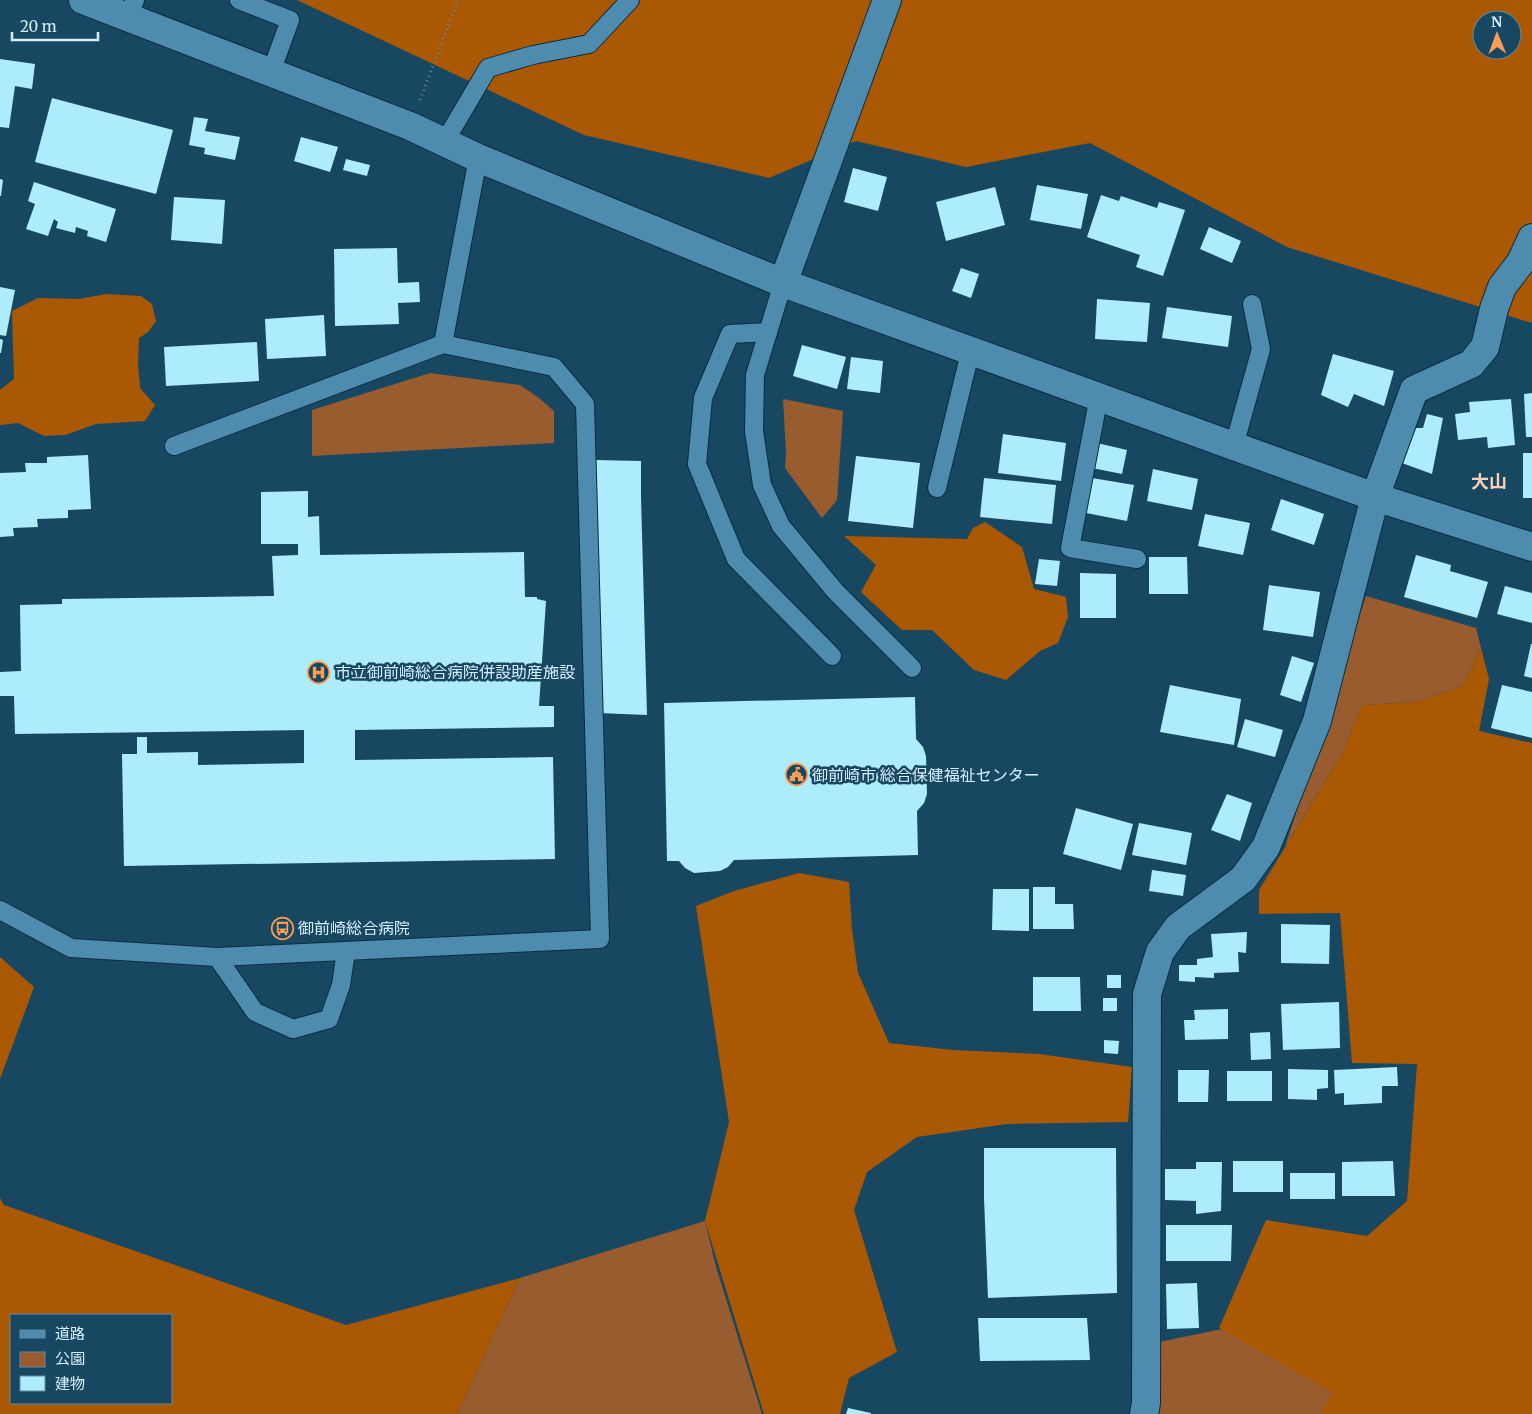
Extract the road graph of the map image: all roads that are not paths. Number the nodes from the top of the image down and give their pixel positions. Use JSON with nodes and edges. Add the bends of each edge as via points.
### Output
{"nodes":[{"id":1,"x":83,"y":0,"type":"edge"},
{"id":2,"x":238,"y":0,"type":"edge"},
{"id":3,"x":630,"y":0,"type":"edge"},
{"id":4,"x":888,"y":0,"type":"edge"},
{"id":5,"x":131,"y":9,"type":"edge"},
{"id":6,"x":272,"y":72,"type":"junction"},
{"id":7,"x":446,"y":141,"type":"junction"},
{"id":8,"x":478,"y":158,"type":"junction"},
{"id":9,"x":1532,"y":238,"type":"edge"},
{"id":10,"x":783,"y":282,"type":"junction"},
{"id":11,"x":1252,"y":304,"type":"dead end"},
{"id":12,"x":768,"y":332,"type":"junction"},
{"id":13,"x":443,"y":344,"type":"junction"},
{"id":14,"x":971,"y":349,"type":"junction"},
{"id":15,"x":1099,"y":396,"type":"junction"},
{"id":16,"x":174,"y":446,"type":"dead end"},
{"id":17,"x":1234,"y":446,"type":"junction"},
{"id":18,"x":937,"y":488,"type":"dead end"},
{"id":19,"x":1374,"y":497,"type":"junction"},
{"id":20,"x":1532,"y":548,"type":"edge"},
{"id":21,"x":1136,"y":559,"type":"dead end"},
{"id":22,"x":832,"y":656,"type":"dead end"},
{"id":23,"x":912,"y":668,"type":"dead end"},
{"id":24,"x":0,"y":910,"type":"edge"},
{"id":25,"x":346,"y":951,"type":"junction"},
{"id":26,"x":217,"y":956,"type":"junction"},
{"id":27,"x":1144,"y":1414,"type":"edge"}],
"edges":[{"from":1,"to":5,"type":"street"},
{"from":2,"to":6,"type":"lane","via":[[290,20]]},
{"from":3,"to":7,"type":"lane","via":[[589,44],[488,68]]},
{"from":4,"to":10,"type":"street"},
{"from":5,"to":6,"type":"street"},
{"from":6,"to":7,"type":"street"},
{"from":7,"to":8,"type":"street"},
{"from":8,"to":10,"type":"street"},
{"from":8,"to":13,"type":"lane"},
{"from":9,"to":19,"type":"street","via":[[1521,262],[1502,287],[1485,347],[1471,364],[1414,390]]},
{"from":10,"to":12,"type":"lane"},
{"from":10,"to":14,"type":"street"},
{"from":11,"to":17,"type":"lane","via":[[1261,349]]},
{"from":12,"to":22,"type":"lane","via":[[730,334],[703,398],[697,464],[736,559]]},
{"from":12,"to":23,"type":"lane","via":[[755,375],[754,431],[762,485],[781,526],[834,591]]},
{"from":13,"to":16,"type":"lane"},
{"from":13,"to":25,"type":"lane","via":[[554,367],[585,404],[600,939]]},
{"from":14,"to":15,"type":"street"},
{"from":14,"to":18,"type":"lane"},
{"from":15,"to":17,"type":"street"},
{"from":15,"to":21,"type":"lane","via":[[1070,548]]},
{"from":17,"to":19,"type":"street"},
{"from":19,"to":20,"type":"street"},
{"from":19,"to":27,"type":"street","via":[[1317,721],[1266,847],[1243,879],[1178,927],[1160,952],[1146,994]]},
{"from":24,"to":26,"type":"lane","via":[[71,948]]},
{"from":25,"to":26,"type":"lane"},
{"from":25,"to":26,"type":"lane","via":[[341,985],[329,1019],[293,1029],[255,1012]]}]}
